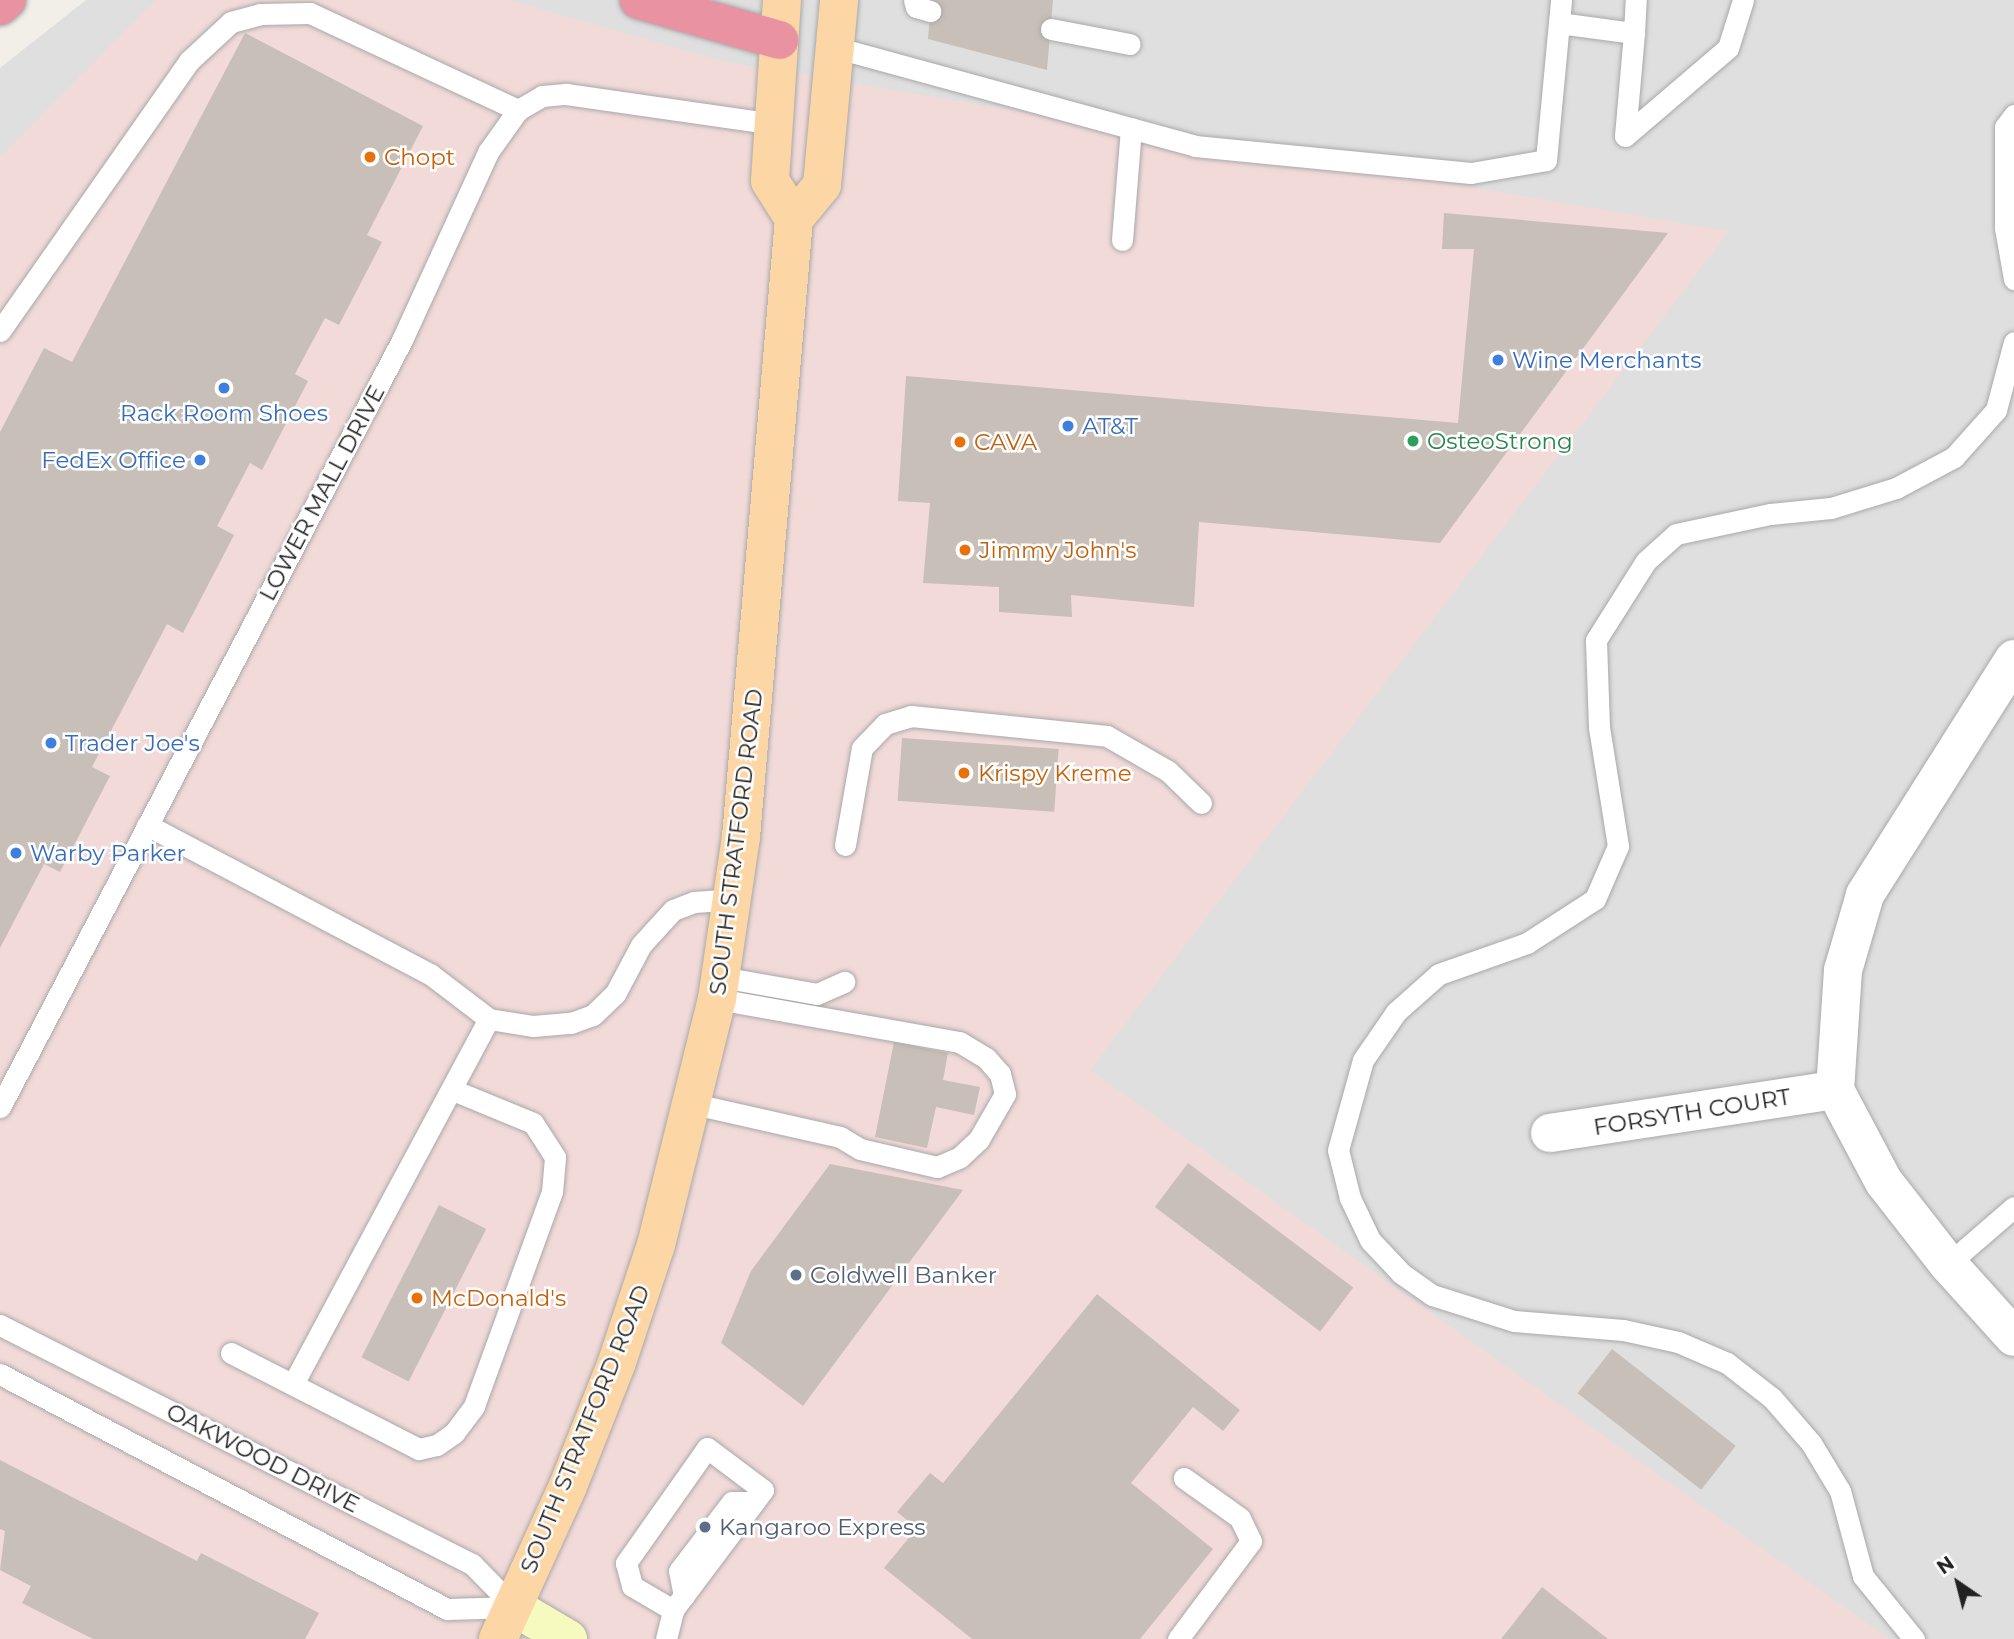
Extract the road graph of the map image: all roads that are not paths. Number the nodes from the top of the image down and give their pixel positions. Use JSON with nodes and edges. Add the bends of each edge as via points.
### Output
{"nodes":[{"id":1,"x":7,"y":0,"type":"edge"},
{"id":2,"x":639,"y":0,"type":"edge"},
{"id":3,"x":782,"y":0,"type":"edge"},
{"id":4,"x":839,"y":0,"type":"edge"},
{"id":5,"x":1561,"y":0,"type":"edge"},
{"id":6,"x":1636,"y":0,"type":"edge"},
{"id":7,"x":1744,"y":0,"type":"edge"},
{"id":8,"x":0,"y":6,"type":"edge"},
{"id":9,"x":1559,"y":23,"type":"junction"},
{"id":10,"x":1051,"y":29,"type":"dead end"},
{"id":11,"x":1634,"y":33,"type":"junction"},
{"id":12,"x":779,"y":40,"type":"junction"},
{"id":13,"x":1130,"y":44,"type":"dead end"},
{"id":14,"x":834,"y":47,"type":"junction"},
{"id":15,"x":517,"y":110,"type":"junction"},
{"id":16,"x":2014,"y":115,"type":"edge"},
{"id":17,"x":774,"y":124,"type":"junction"},
{"id":18,"x":1131,"y":128,"type":"junction"},
{"id":19,"x":794,"y":219,"type":"junction"},
{"id":20,"x":1122,"y":240,"type":"dead end"},
{"id":21,"x":2014,"y":279,"type":"edge"},
{"id":22,"x":0,"y":331,"type":"edge"},
{"id":23,"x":2014,"y":342,"type":"edge"},
{"id":24,"x":2014,"y":659,"type":"edge"},
{"id":25,"x":1201,"y":803,"type":"dead end"},
{"id":26,"x":147,"y":825,"type":"junction"},
{"id":27,"x":845,"y":845,"type":"dead end"},
{"id":28,"x":733,"y":899,"type":"junction"},
{"id":29,"x":844,"y":982,"type":"dead end"},
{"id":30,"x":719,"y":988,"type":"junction"},
{"id":31,"x":489,"y":1019,"type":"junction"},
{"id":32,"x":453,"y":1090,"type":"junction"},
{"id":33,"x":1835,"y":1090,"type":"junction"},
{"id":34,"x":694,"y":1104,"type":"junction"},
{"id":35,"x":0,"y":1107,"type":"edge"},
{"id":36,"x":1550,"y":1133,"type":"dead end"},
{"id":37,"x":2014,"y":1207,"type":"edge"},
{"id":38,"x":1948,"y":1264,"type":"junction"},
{"id":39,"x":0,"y":1325,"type":"edge"},
{"id":40,"x":2014,"y":1338,"type":"edge"},
{"id":41,"x":231,"y":1353,"type":"dead end"},
{"id":42,"x":0,"y":1374,"type":"edge"},
{"id":43,"x":293,"y":1384,"type":"junction"},
{"id":44,"x":1184,"y":1478,"type":"dead end"},
{"id":45,"x":679,"y":1603,"type":"junction"},
{"id":46,"x":506,"y":1623,"type":"edge"},
{"id":47,"x":568,"y":1639,"type":"edge"},
{"id":48,"x":666,"y":1639,"type":"edge"},
{"id":49,"x":1178,"y":1639,"type":"edge"},
{"id":50,"x":1914,"y":1639,"type":"edge"}],
"edges":[{"from":1,"to":8,"type":"highway"},
{"from":2,"to":12,"type":"highway"},
{"from":3,"to":12,"type":"main road"},
{"from":4,"to":14,"type":"main road"},
{"from":5,"to":9,"type":"lane"},
{"from":6,"to":11,"type":"lane"},
{"from":7,"to":11,"type":"lane","via":[[1728,48],[1625,136]]},
{"from":9,"to":11,"type":"lane"},
{"from":9,"to":18,"type":"lane","via":[[1546,160],[1471,173],[1195,146]]},
{"from":10,"to":13,"type":"lane"},
{"from":12,"to":14,"type":"main road"},
{"from":12,"to":17,"type":"main road"},
{"from":14,"to":18,"type":"lane"},
{"from":14,"to":19,"type":"main road","via":[[822,185]]},
{"from":15,"to":17,"type":"lane","via":[[542,96],[566,94]]},
{"from":15,"to":22,"type":"lane","via":[[310,13],[260,14],[231,22],[189,61]]},
{"from":15,"to":26,"type":"lane","name":"LOWER MALL DRIVE","via":[[488,152],[402,340]]},
{"from":16,"to":21,"type":"lane","via":[[2005,127],[2005,228]]},
{"from":17,"to":19,"type":"main road","via":[[770,181]]},
{"from":18,"to":20,"type":"lane"},
{"from":19,"to":28,"type":"main road","name":"SOUTH STRATFORD ROAD"},
{"from":23,"to":50,"type":"lane","via":[[1996,410],[1954,457],[1896,488],[1831,508],[1770,514],[1676,534],[1646,561],[1596,640],[1599,727],[1618,846],[1595,899],[1527,943],[1439,974],[1396,1013],[1363,1060],[1338,1150],[1350,1198],[1370,1240],[1401,1273],[1432,1295],[1514,1321],[1623,1330],[1678,1342],[1727,1363],[1772,1398],[1811,1443],[1840,1491],[1863,1576]]},
{"from":24,"to":33,"type":"street","via":[[1865,895],[1843,970]]},
{"from":25,"to":27,"type":"lane","via":[[1168,771],[1107,736],[911,716],[885,724],[862,748]]},
{"from":26,"to":31,"type":"lane","via":[[430,974]]},
{"from":26,"to":35,"type":"lane","name":"LOWER MALL DRIVE"},
{"from":28,"to":30,"type":"main road","name":"SOUTH STRATFORD ROAD"},
{"from":28,"to":31,"type":"lane","via":[[694,902],[673,910],[641,945],[615,994],[593,1015],[552,1026]]},
{"from":29,"to":30,"type":"lane","via":[[817,994]]},
{"from":30,"to":34,"type":"main road","name":"SOUTH STRATFORD ROAD"},
{"from":30,"to":34,"type":"lane","via":[[959,1042],[993,1066],[1005,1094],[979,1139],[960,1157],[937,1167],[860,1149],[840,1138]]},
{"from":31,"to":32,"type":"lane"},
{"from":32,"to":43,"type":"lane"},
{"from":32,"to":43,"type":"lane","via":[[533,1123],[555,1157],[552,1192],[474,1406],[454,1433],[437,1445],[419,1448]]},
{"from":33,"to":36,"type":"street","name":"FORSYTH COURT"},
{"from":33,"to":38,"type":"street","via":[[1884,1182]]},
{"from":34,"to":46,"type":"main road","name":"SOUTH STRATFORD ROAD","via":[[656,1245],[616,1365]]},
{"from":37,"to":38,"type":"lane"},
{"from":38,"to":40,"type":"street"},
{"from":39,"to":46,"type":"lane","name":"OAKWOOD DRIVE","via":[[472,1564]]},
{"from":41,"to":43,"type":"lane"},
{"from":42,"to":46,"type":"lane","name":"OAKWOOD DRIVE","via":[[447,1609]]},
{"from":44,"to":49,"type":"lane","via":[[1240,1518],[1251,1541]]},
{"from":45,"to":45,"type":"lane","via":[[632,1586],[626,1563],[707,1448],[763,1490]]},
{"from":45,"to":48,"type":"lane"},
{"from":46,"to":47,"type":"street","name":"OAKWOOD DRIVE"}]}
